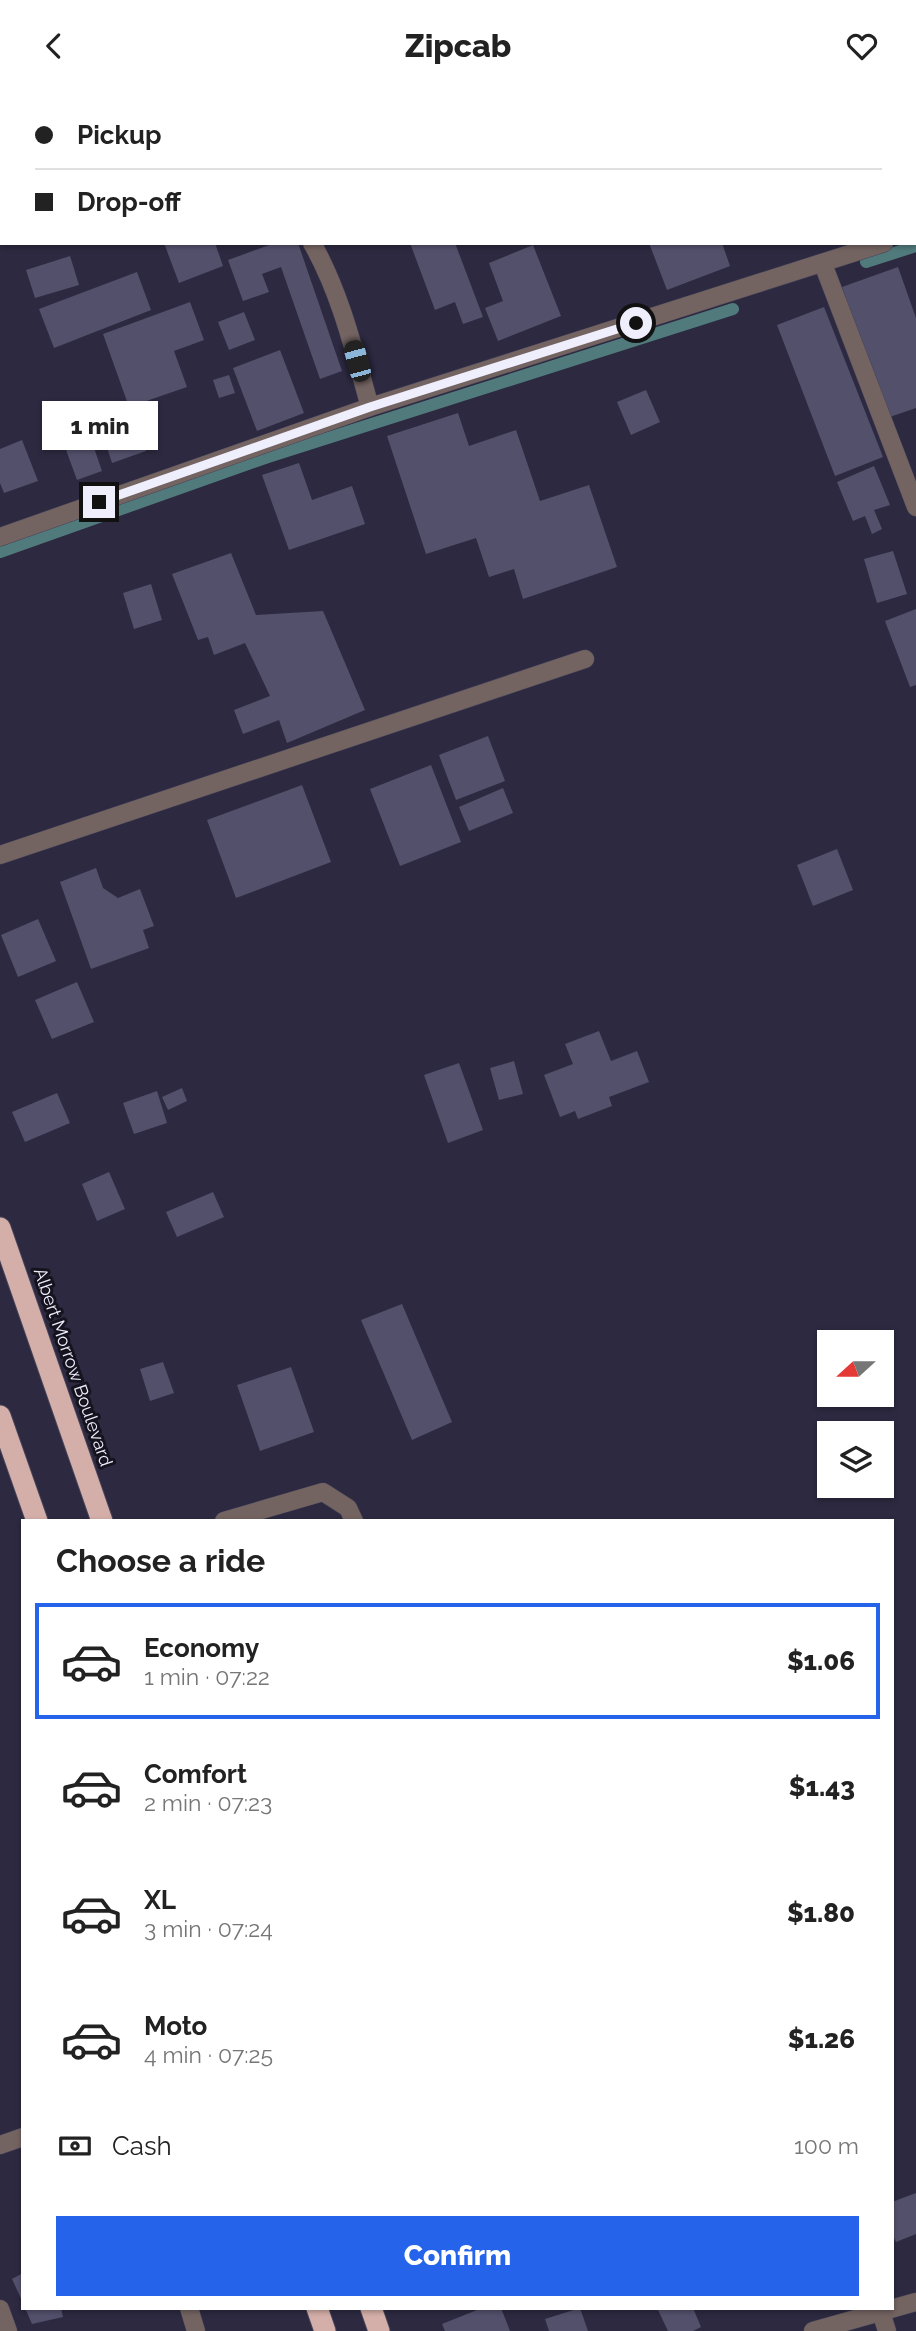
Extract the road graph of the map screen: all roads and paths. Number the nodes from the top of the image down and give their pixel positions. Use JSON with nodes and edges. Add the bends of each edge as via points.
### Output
{"nodes":[{"id":1,"x":313,"y":245,"type":"edge"},
{"id":2,"x":878,"y":245,"type":"edge"},
{"id":3,"x":823,"y":264,"type":"junction"},
{"id":4,"x":370,"y":407,"type":"junction"},
{"id":5,"x":916,"y":507,"type":"edge"},
{"id":6,"x":0,"y":537,"type":"edge"},
{"id":7,"x":584,"y":659,"type":"dead end"},
{"id":8,"x":0,"y":855,"type":"edge"},
{"id":9,"x":0,"y":1228,"type":"edge"},
{"id":10,"x":0,"y":1416,"type":"edge"},
{"id":11,"x":36,"y":1519,"type":"edge"},
{"id":12,"x":101,"y":1519,"type":"edge"},
{"id":13,"x":231,"y":1519,"type":"edge"},
{"id":14,"x":353,"y":1519,"type":"edge"},
{"id":15,"x":21,"y":2138,"type":"edge"},
{"id":16,"x":0,"y":2145,"type":"edge"},
{"id":17,"x":916,"y":2302,"type":"edge"},
{"id":18,"x":894,"y":2308,"type":"edge"},
{"id":19,"x":0,"y":2309,"type":"edge"},
{"id":20,"x":189,"y":2310,"type":"edge"},
{"id":21,"x":318,"y":2310,"type":"edge"},
{"id":22,"x":372,"y":2310,"type":"edge"},
{"id":23,"x":888,"y":2310,"type":"edge"},
{"id":24,"x":881,"y":2312,"type":"junction"},
{"id":25,"x":8,"y":2331,"type":"edge"},
{"id":26,"x":196,"y":2331,"type":"edge"},
{"id":27,"x":325,"y":2331,"type":"edge"},
{"id":28,"x":379,"y":2331,"type":"edge"},
{"id":29,"x":813,"y":2331,"type":"edge"},
{"id":30,"x":887,"y":2331,"type":"edge"}],
"edges":[{"from":1,"to":4,"type":"street","via":[[332,282]]},
{"from":2,"to":3,"type":"street"},
{"from":3,"to":4,"type":"street"},
{"from":3,"to":5,"type":"street"},
{"from":4,"to":6,"type":"street"},
{"from":7,"to":8,"type":"street"},
{"from":9,"to":12,"type":"highway","name":"Albert Morrow Boulevard"},
{"from":10,"to":11,"type":"highway"},
{"from":13,"to":14,"type":"street","via":[[323,1492],[348,1508]]},
{"from":15,"to":16,"type":"street"},
{"from":17,"to":18,"type":"street"},
{"from":19,"to":25,"type":"street"},
{"from":20,"to":26,"type":"street"},
{"from":21,"to":27,"type":"highway"},
{"from":22,"to":28,"type":"highway"},
{"from":23,"to":24,"type":"street"},
{"from":24,"to":29,"type":"street"},
{"from":24,"to":30,"type":"street"}]}
